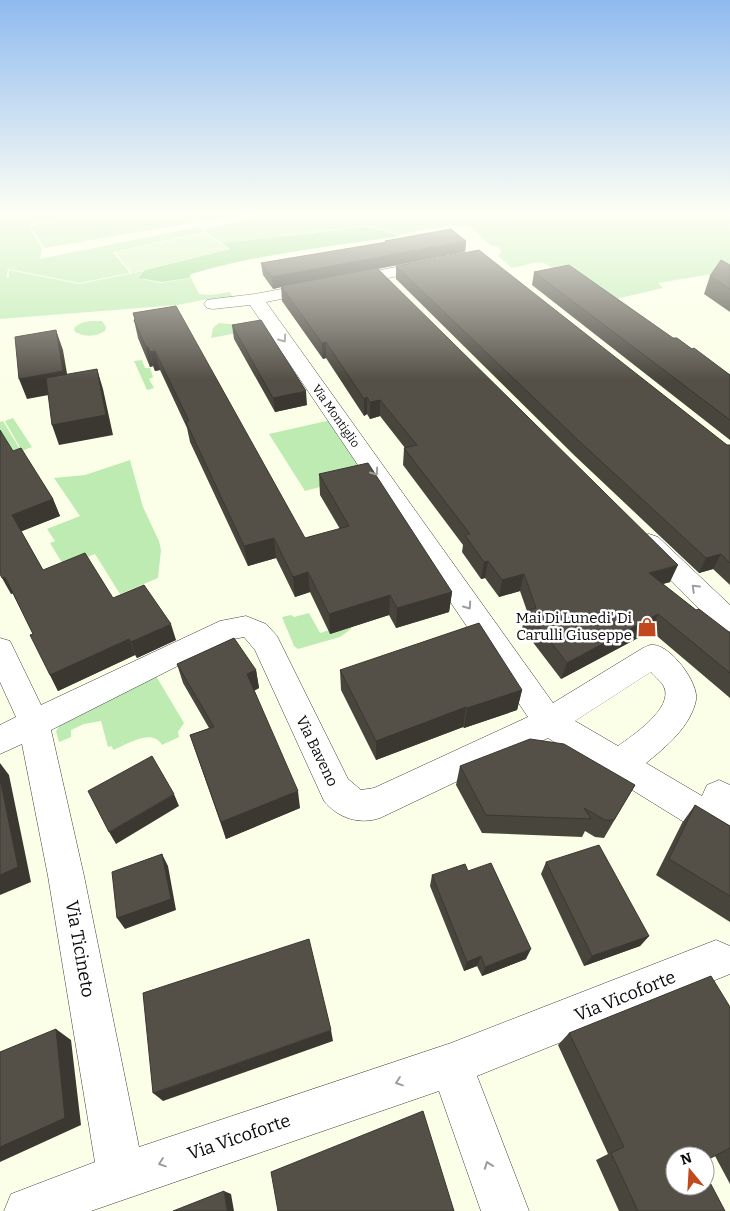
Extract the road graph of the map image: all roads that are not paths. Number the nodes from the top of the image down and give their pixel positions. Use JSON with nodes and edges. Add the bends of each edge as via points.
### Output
{"nodes":[{"id":1,"x":420,"y":268,"type":"edge"},
{"id":2,"x":380,"y":275,"type":"junction"},
{"id":3,"x":399,"y":295,"type":"edge"},
{"id":4,"x":255,"y":299,"type":"junction"},
{"id":5,"x":213,"y":304,"type":"dead end"},
{"id":6,"x":637,"y":531,"type":"edge"},
{"id":7,"x":730,"y":622,"type":"edge"},
{"id":8,"x":0,"y":649,"type":"edge"},
{"id":9,"x":549,"y":722,"type":"junction"},
{"id":10,"x":34,"y":724,"type":"junction"},
{"id":11,"x":0,"y":740,"type":"edge"},
{"id":12,"x":620,"y":764,"type":"junction"},
{"id":13,"x":730,"y":831,"type":"edge"},
{"id":14,"x":716,"y":960,"type":"dead end"},
{"id":15,"x":451,"y":1065,"type":"junction"},
{"id":16,"x":122,"y":1176,"type":"junction"},
{"id":17,"x":28,"y":1211,"type":"edge"},
{"id":18,"x":505,"y":1211,"type":"edge"}],
"edges":[{"from":1,"to":2,"type":"street"},
{"from":2,"to":3,"type":"street"},
{"from":2,"to":4,"type":"street"},
{"from":4,"to":5,"type":"street"},
{"from":4,"to":9,"type":"street","name":"Via Montiglio","one_way":true},
{"from":7,"to":6,"type":"street","one_way":true},
{"from":8,"to":10,"type":"street"},
{"from":9,"to":10,"type":"street","name":"Via Baveno","via":[[380,802],[352,805],[336,790],[267,644],[247,625],[220,632]]},
{"from":9,"to":12,"type":"street"},
{"from":9,"to":12,"type":"street","via":[[654,656],[680,689],[681,703],[673,718]]},
{"from":10,"to":11,"type":"street"},
{"from":10,"to":16,"type":"street","name":"Via Ticineto"},
{"from":12,"to":13,"type":"street"},
{"from":14,"to":15,"type":"street","name":"Via Vicoforte"},
{"from":15,"to":16,"type":"street","name":"Via Vicoforte","one_way":true},
{"from":18,"to":15,"type":"street","one_way":true},
{"from":16,"to":17,"type":"street","name":"Via Vicoforte"}]}
